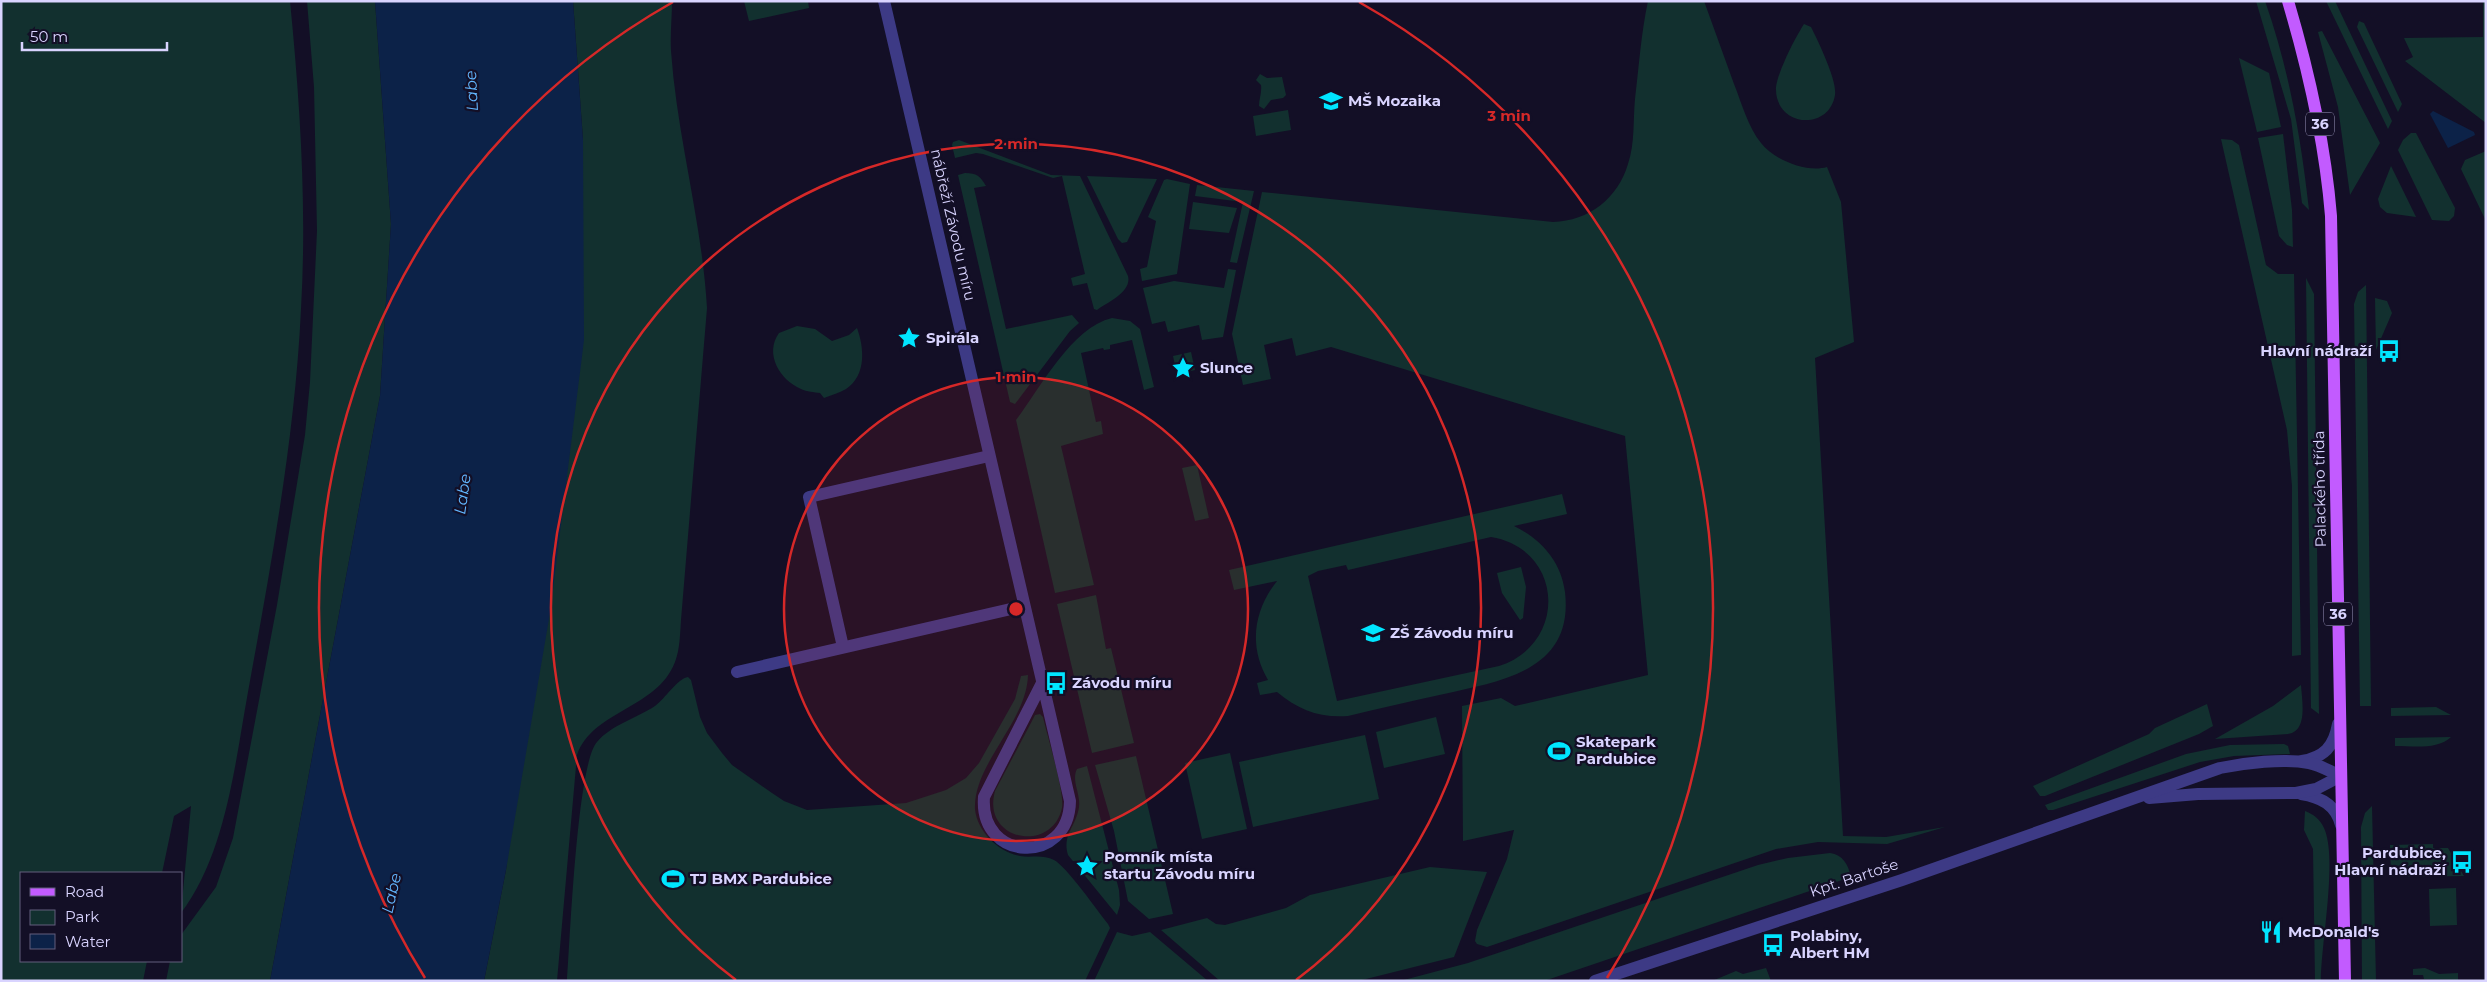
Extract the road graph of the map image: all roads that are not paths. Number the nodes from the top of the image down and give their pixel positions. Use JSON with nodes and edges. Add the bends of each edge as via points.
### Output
{"nodes":[{"id":1,"x":884,"y":1,"type":"edge"},
{"id":2,"x":2288,"y":1,"type":"edge"},
{"id":3,"x":989,"y":456,"type":"junction"},
{"id":4,"x":1024,"y":606,"type":"junction"},
{"id":5,"x":843,"y":648,"type":"junction"},
{"id":6,"x":737,"y":672,"type":"dead end"},
{"id":7,"x":1042,"y":683,"type":"junction"},
{"id":8,"x":2339,"y":722,"type":"junction"},
{"id":9,"x":2296,"y":762,"type":"junction"},
{"id":10,"x":2341,"y":776,"type":"junction"},
{"id":11,"x":2296,"y":793,"type":"junction"},
{"id":12,"x":2122,"y":803,"type":"junction"},
{"id":13,"x":2343,"y":832,"type":"junction"},
{"id":14,"x":1596,"y":981,"type":"edge"},
{"id":15,"x":2345,"y":981,"type":"edge"}],
"edges":[{"from":1,"to":3,"type":"street","name":"nábřeží Závodu míru"},
{"from":2,"to":8,"type":"main road","name":"Palackého třída","number":"36","via":[[2314,96],[2328,177],[2331,216]]},
{"from":3,"to":4,"type":"street","name":"nábřeží Závodu míru"},
{"from":3,"to":5,"type":"street","via":[[809,497]]},
{"from":4,"to":5,"type":"street"},
{"from":4,"to":7,"type":"street","name":"nábřeží Závodu míru"},
{"from":5,"to":6,"type":"street"},
{"from":7,"to":7,"type":"street","name":"nábřeží Závodu míru","via":[[984,797],[984,815],[992,831],[1003,841],[1019,848],[1038,846],[1053,839],[1062,829],[1070,808]]},
{"from":8,"to":9,"type":"street","name":"Kpt. Bartoše","via":[[2329,749],[2316,758]]},
{"from":8,"to":10,"type":"main road","name":"Palackého třída","number":"36"},
{"from":9,"to":10,"type":"street","name":"Kpt. Bartoše","via":[[2316,765]]},
{"from":9,"to":12,"type":"street","name":"Kpt. Bartoše","via":[[2220,768]]},
{"from":10,"to":11,"type":"street","name":"Kpt. Bartoše","via":[[2316,789]]},
{"from":10,"to":13,"type":"main road","name":"Palackého třída"},
{"from":11,"to":12,"type":"street","name":"Kpt. Bartoše","via":[[2198,794]]},
{"from":11,"to":13,"type":"street","name":"Kpt. Bartoše","via":[[2329,804],[2338,813]]},
{"from":12,"to":14,"type":"street","name":"Kpt. Bartoše"},
{"from":13,"to":15,"type":"main road","name":"Palackého třída"}]}
